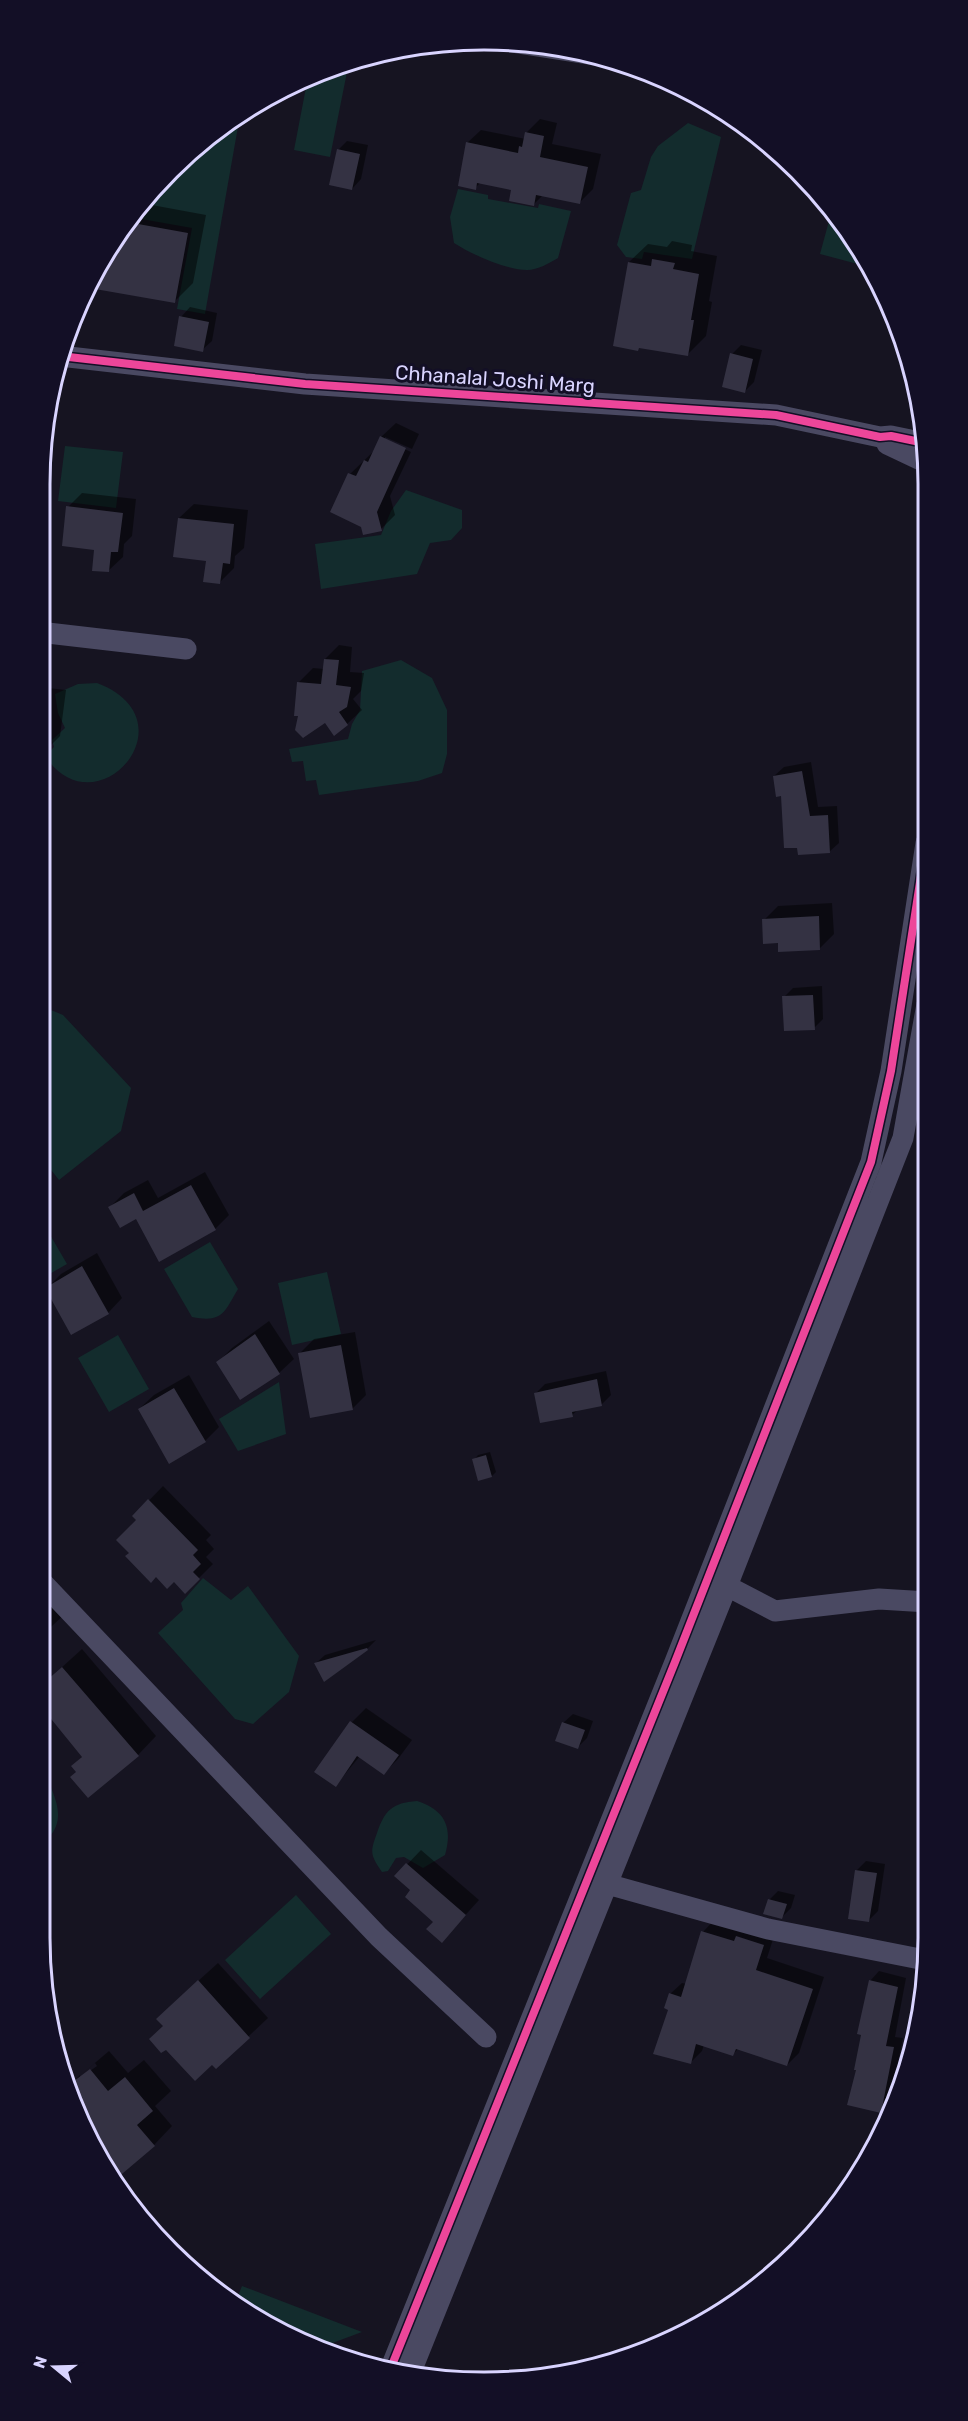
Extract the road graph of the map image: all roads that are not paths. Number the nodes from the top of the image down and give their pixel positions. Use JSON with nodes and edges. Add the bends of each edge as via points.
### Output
{"nodes":[{"id":1,"x":69,"y":357,"type":"edge"},
{"id":2,"x":880,"y":437,"type":"junction"},
{"id":3,"x":916,"y":441,"type":"edge"},
{"id":4,"x":918,"y":459,"type":"edge"},
{"id":5,"x":50,"y":633,"type":"edge"},
{"id":6,"x":186,"y":649,"type":"dead end"},
{"id":7,"x":918,"y":896,"type":"edge"},
{"id":8,"x":918,"y":1051,"type":"edge"},
{"id":9,"x":894,"y":1053,"type":"junction"},
{"id":10,"x":918,"y":1073,"type":"edge"},
{"id":11,"x":727,"y":1586,"type":"junction"},
{"id":12,"x":50,"y":1592,"type":"edge"},
{"id":13,"x":918,"y":1601,"type":"edge"},
{"id":14,"x":607,"y":1884,"type":"junction"},
{"id":15,"x":918,"y":1959,"type":"edge"},
{"id":16,"x":486,"y":2037,"type":"dead end"},
{"id":17,"x":393,"y":2362,"type":"edge"},
{"id":18,"x":413,"y":2366,"type":"edge"}],
"edges":[{"from":1,"to":2,"type":"street","name":"Chhanalal Joshi Marg","via":[[305,384],[776,415]]},
{"from":2,"to":3,"type":"street","name":"Chhanalal Joshi Marg"},
{"from":2,"to":4,"type":"street","name":"Chhanalal Joshi Marg","via":[[888,446]]},
{"from":5,"to":6,"type":"street"},
{"from":7,"to":9,"type":"street"},
{"from":8,"to":9,"type":"street"},
{"from":9,"to":17,"type":"street","via":[[871,1162]]},
{"from":10,"to":11,"type":"street","via":[[903,1138]]},
{"from":11,"to":13,"type":"street","via":[[775,1611],[879,1599]]},
{"from":11,"to":14,"type":"street"},
{"from":12,"to":16,"type":"street","via":[[379,1937]]},
{"from":14,"to":15,"type":"street","via":[[768,1929]]},
{"from":14,"to":18,"type":"street"}]}
